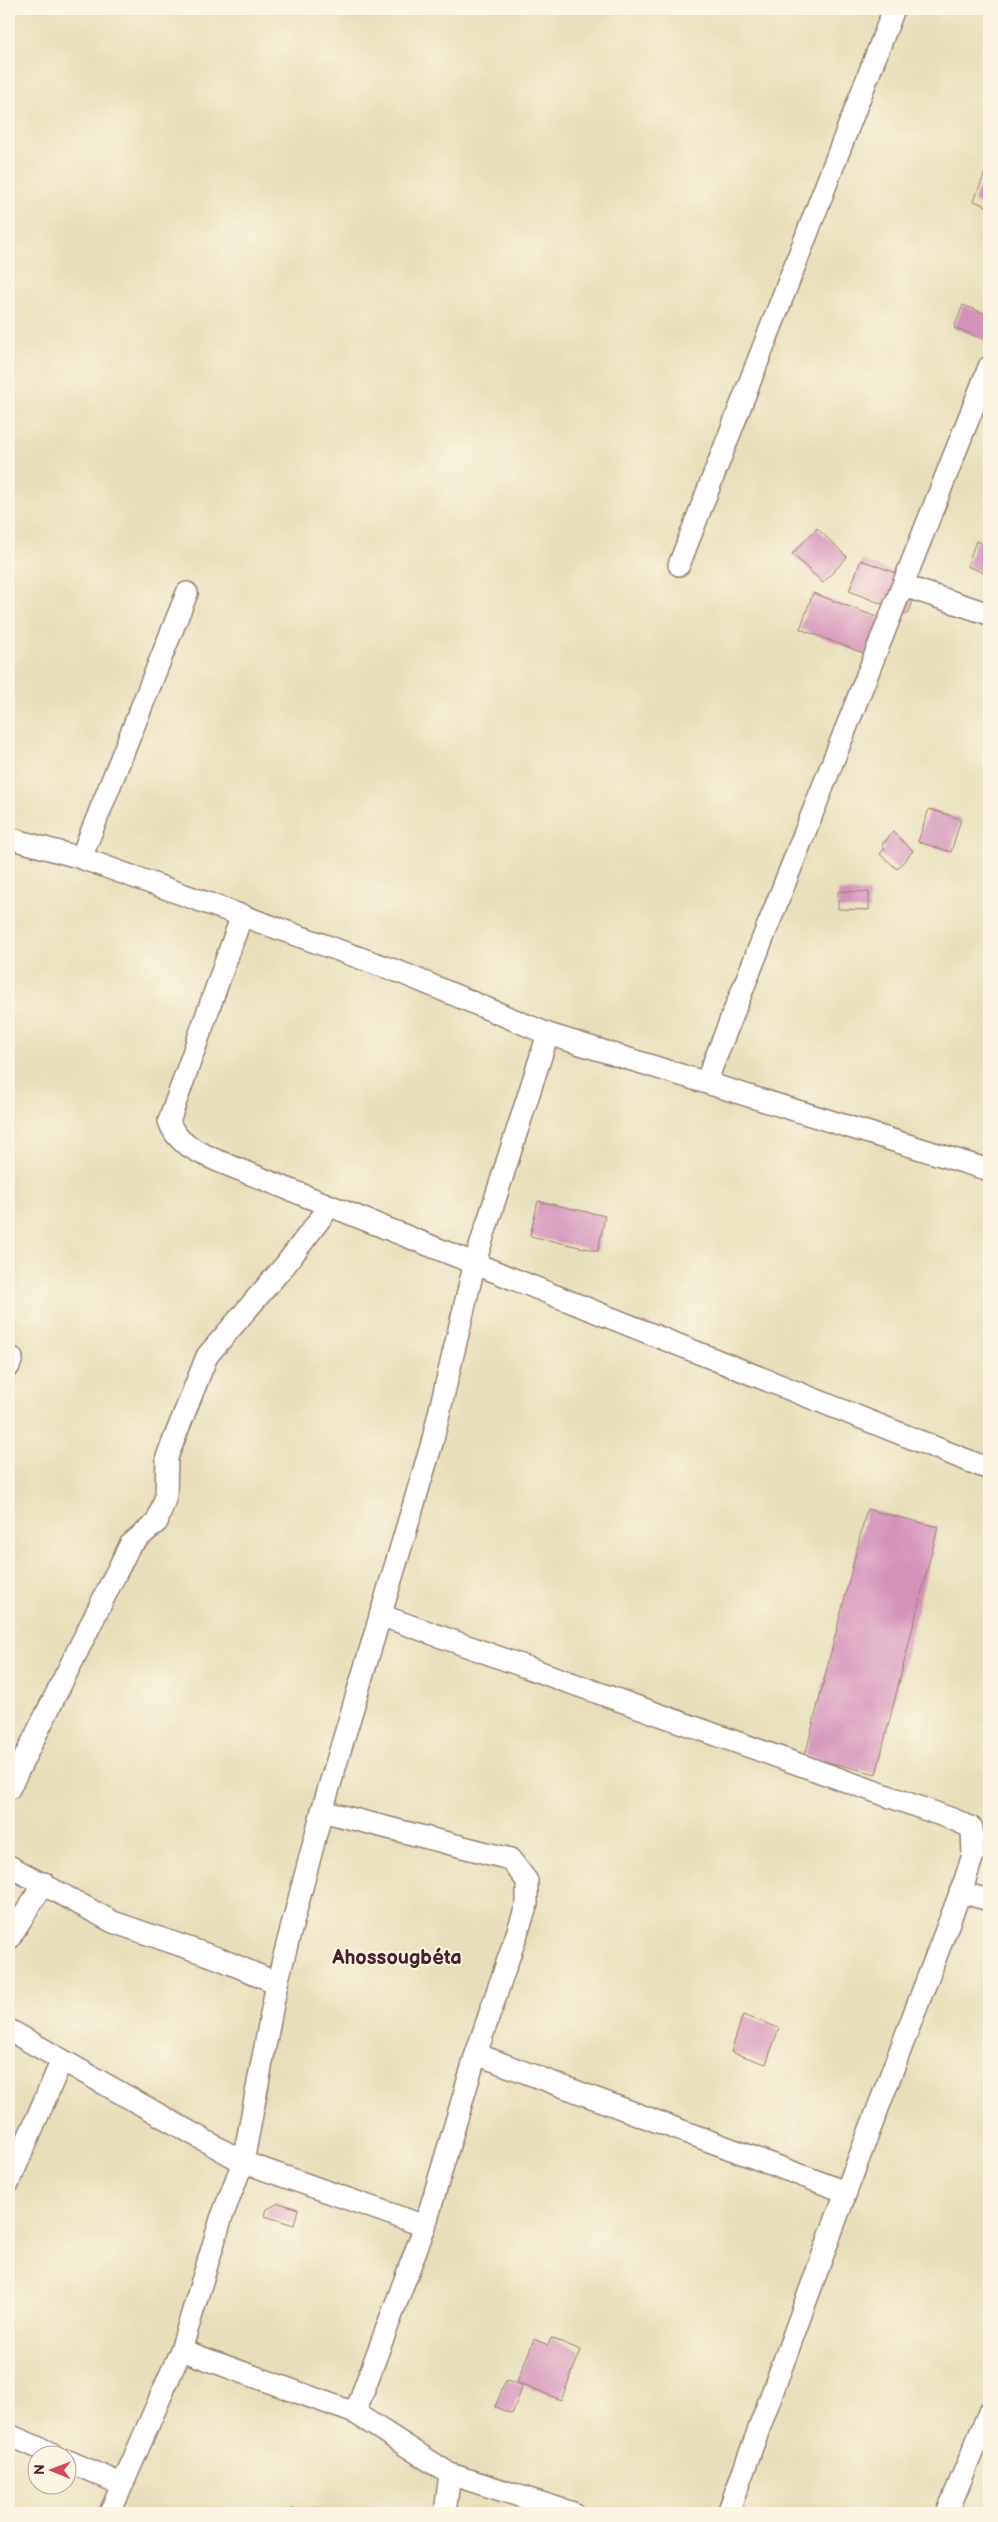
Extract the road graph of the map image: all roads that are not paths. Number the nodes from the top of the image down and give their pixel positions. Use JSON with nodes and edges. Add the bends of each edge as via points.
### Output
{"nodes":[{"id":1,"x":894,"y":9,"type":"edge"},
{"id":2,"x":989,"y":367,"type":"edge"},
{"id":3,"x":678,"y":565,"type":"dead end"},
{"id":4,"x":904,"y":586,"type":"junction"},
{"id":5,"x":187,"y":592,"type":"dead end"},
{"id":6,"x":989,"y":614,"type":"edge"},
{"id":7,"x":9,"y":838,"type":"edge"},
{"id":8,"x":81,"y":858,"type":"junction"},
{"id":9,"x":242,"y":915,"type":"junction"},
{"id":10,"x":548,"y":1034,"type":"junction"},
{"id":11,"x":706,"y":1082,"type":"junction"},
{"id":12,"x":989,"y":1170,"type":"edge"},
{"id":13,"x":330,"y":1206,"type":"junction"},
{"id":14,"x":474,"y":1262,"type":"junction"},
{"id":15,"x":989,"y":1468,"type":"edge"},
{"id":16,"x":380,"y":1615,"type":"junction"},
{"id":17,"x":9,"y":1789,"type":"edge"},
{"id":18,"x":322,"y":1811,"type":"junction"},
{"id":19,"x":9,"y":1866,"type":"edge"},
{"id":20,"x":44,"y":1883,"type":"junction"},
{"id":21,"x":960,"y":1892,"type":"junction"},
{"id":22,"x":989,"y":1900,"type":"edge"},
{"id":23,"x":9,"y":1939,"type":"edge"},
{"id":24,"x":277,"y":1983,"type":"junction"},
{"id":25,"x":9,"y":2030,"type":"edge"},
{"id":26,"x":476,"y":2054,"type":"junction"},
{"id":27,"x":62,"y":2060,"type":"junction"},
{"id":28,"x":243,"y":2162,"type":"junction"},
{"id":29,"x":9,"y":2182,"type":"edge"},
{"id":30,"x":846,"y":2192,"type":"junction"},
{"id":31,"x":425,"y":2226,"type":"junction"},
{"id":32,"x":181,"y":2350,"type":"junction"},
{"id":33,"x":989,"y":2412,"type":"edge"},
{"id":34,"x":355,"y":2413,"type":"junction"},
{"id":35,"x":9,"y":2435,"type":"edge"},
{"id":36,"x":30,"y":2444,"type":"edge"},
{"id":37,"x":78,"y":2465,"type":"edge"},
{"id":38,"x":450,"y":2474,"type":"junction"},
{"id":39,"x":122,"y":2484,"type":"junction"},
{"id":40,"x":110,"y":2513,"type":"edge"},
{"id":41,"x":445,"y":2513,"type":"edge"},
{"id":42,"x":572,"y":2513,"type":"edge"},
{"id":43,"x":728,"y":2513,"type":"edge"},
{"id":44,"x":947,"y":2513,"type":"edge"}],
"edges":[{"from":1,"to":3,"type":"street"},
{"from":2,"to":4,"type":"street"},
{"from":4,"to":6,"type":"street"},
{"from":4,"to":11,"type":"street"},
{"from":5,"to":8,"type":"street"},
{"from":7,"to":8,"type":"street"},
{"from":8,"to":9,"type":"street"},
{"from":9,"to":10,"type":"street","via":[[402,973]]},
{"from":9,"to":13,"type":"street","via":[[169,1121],[173,1134],[184,1145]]},
{"from":10,"to":11,"type":"street"},
{"from":10,"to":14,"type":"street"},
{"from":11,"to":12,"type":"street"},
{"from":13,"to":14,"type":"street"},
{"from":13,"to":17,"type":"street","via":[[286,1264],[207,1356],[167,1457],[166,1496],[157,1522],[130,1545]]},
{"from":14,"to":15,"type":"street"},
{"from":14,"to":16,"type":"street","via":[[432,1443]]},
{"from":16,"to":18,"type":"street"},
{"from":16,"to":21,"type":"street","via":[[972,1828],[973,1855]]},
{"from":18,"to":24,"type":"street"},
{"from":18,"to":26,"type":"street","via":[[510,1859],[527,1881],[527,1904]]},
{"from":19,"to":20,"type":"street"},
{"from":20,"to":23,"type":"street"},
{"from":20,"to":24,"type":"street","via":[[113,1922],[220,1959]]},
{"from":21,"to":22,"type":"street"},
{"from":21,"to":30,"type":"street"},
{"from":24,"to":28,"type":"street"},
{"from":25,"to":27,"type":"street"},
{"from":26,"to":30,"type":"street"},
{"from":26,"to":31,"type":"street"},
{"from":27,"to":28,"type":"street"},
{"from":27,"to":29,"type":"street"},
{"from":28,"to":31,"type":"street"},
{"from":28,"to":32,"type":"street","via":[[221,2219]]},
{"from":30,"to":43,"type":"street"},
{"from":31,"to":34,"type":"street"},
{"from":32,"to":34,"type":"street"},
{"from":32,"to":39,"type":"street"},
{"from":33,"to":44,"type":"street"},
{"from":34,"to":38,"type":"street"},
{"from":35,"to":36,"type":"street"},
{"from":37,"to":39,"type":"street"},
{"from":38,"to":41,"type":"street"},
{"from":38,"to":42,"type":"street"},
{"from":39,"to":40,"type":"street"}]}
